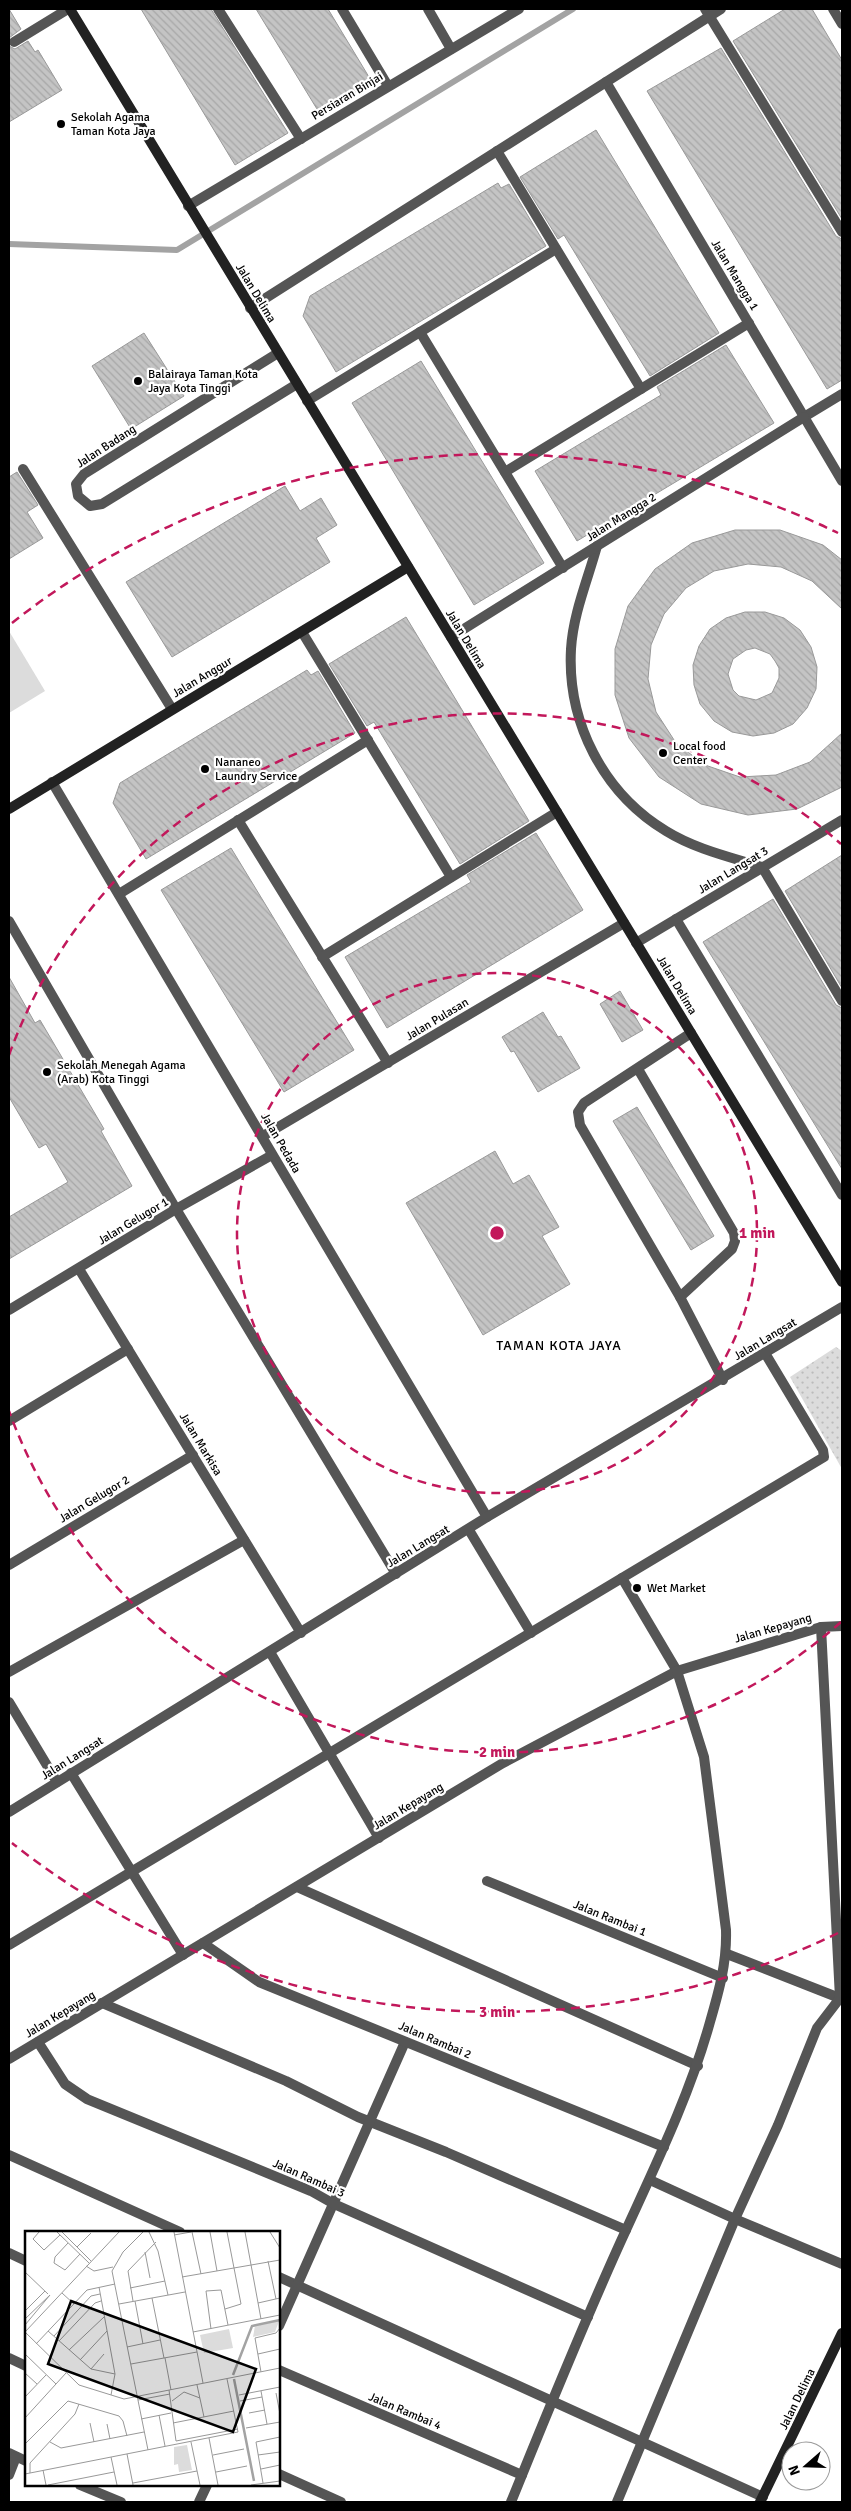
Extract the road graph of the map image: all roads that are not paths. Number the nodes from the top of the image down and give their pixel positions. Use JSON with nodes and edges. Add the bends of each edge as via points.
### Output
{"nodes":[{"id":1,"x":69,"y":9,"type":"edge"},
{"id":2,"x":218,"y":9,"type":"edge"},
{"id":3,"x":342,"y":9,"type":"edge"},
{"id":4,"x":428,"y":9,"type":"edge"},
{"id":5,"x":518,"y":9,"type":"edge"},
{"id":6,"x":721,"y":9,"type":"edge"},
{"id":7,"x":833,"y":9,"type":"edge"},
{"id":8,"x":707,"y":12,"type":"edge"},
{"id":9,"x":842,"y":24,"type":"edge"},
{"id":10,"x":14,"y":42,"type":"dead end"},
{"id":11,"x":451,"y":49,"type":"junction"},
{"id":12,"x":606,"y":82,"type":"junction"},
{"id":13,"x":388,"y":86,"type":"junction"},
{"id":14,"x":301,"y":138,"type":"junction"},
{"id":15,"x":497,"y":151,"type":"junction"},
{"id":16,"x":191,"y":210,"type":"junction"},
{"id":17,"x":842,"y":232,"type":"edge"},
{"id":18,"x":556,"y":249,"type":"junction"},
{"id":19,"x":250,"y":308,"type":"junction"},
{"id":20,"x":749,"y":323,"type":"junction"},
{"id":21,"x":420,"y":332,"type":"junction"},
{"id":22,"x":278,"y":354,"type":"junction"},
{"id":23,"x":296,"y":384,"type":"junction"},
{"id":24,"x":641,"y":389,"type":"junction"},
{"id":25,"x":842,"y":394,"type":"edge"},
{"id":26,"x":307,"y":401,"type":"junction"},
{"id":27,"x":804,"y":417,"type":"junction"},
{"id":28,"x":23,"y":470,"type":"dead end"},
{"id":29,"x":505,"y":472,"type":"junction"},
{"id":30,"x":842,"y":481,"type":"edge"},
{"id":31,"x":597,"y":546,"type":"junction"},
{"id":32,"x":408,"y":566,"type":"junction"},
{"id":33,"x":563,"y":568,"type":"junction"},
{"id":34,"x":302,"y":632,"type":"junction"},
{"id":35,"x":451,"y":637,"type":"junction"},
{"id":36,"x":172,"y":709,"type":"junction"},
{"id":37,"x":368,"y":740,"type":"junction"},
{"id":38,"x":52,"y":782,"type":"junction"},
{"id":39,"x":9,"y":809,"type":"edge"},
{"id":40,"x":556,"y":812,"type":"junction"},
{"id":41,"x":238,"y":820,"type":"junction"},
{"id":42,"x":842,"y":820,"type":"edge"},
{"id":43,"x":762,"y":867,"type":"junction"},
{"id":44,"x":452,"y":877,"type":"junction"},
{"id":45,"x":118,"y":894,"type":"junction"},
{"id":46,"x":676,"y":919,"type":"junction"},
{"id":47,"x":9,"y":921,"type":"edge"},
{"id":48,"x":624,"y":923,"type":"junction"},
{"id":49,"x":636,"y":942,"type":"junction"},
{"id":50,"x":322,"y":957,"type":"junction"},
{"id":51,"x":842,"y":1001,"type":"edge"},
{"id":52,"x":691,"y":1034,"type":"junction"},
{"id":53,"x":388,"y":1063,"type":"junction"},
{"id":54,"x":638,"y":1069,"type":"junction"},
{"id":55,"x":263,"y":1136,"type":"junction"},
{"id":56,"x":272,"y":1155,"type":"junction"},
{"id":57,"x":842,"y":1195,"type":"edge"},
{"id":58,"x":176,"y":1209,"type":"junction"},
{"id":59,"x":79,"y":1268,"type":"junction"},
{"id":60,"x":842,"y":1282,"type":"edge"},
{"id":61,"x":680,"y":1297,"type":"junction"},
{"id":62,"x":842,"y":1307,"type":"edge"},
{"id":63,"x":9,"y":1310,"type":"edge"},
{"id":64,"x":128,"y":1349,"type":"junction"},
{"id":65,"x":765,"y":1353,"type":"junction"},
{"id":66,"x":723,"y":1380,"type":"junction"},
{"id":67,"x":9,"y":1421,"type":"edge"},
{"id":68,"x":193,"y":1456,"type":"junction"},
{"id":69,"x":487,"y":1517,"type":"junction"},
{"id":70,"x":469,"y":1530,"type":"junction"},
{"id":71,"x":244,"y":1540,"type":"junction"},
{"id":72,"x":9,"y":1565,"type":"edge"},
{"id":73,"x":396,"y":1574,"type":"junction"},
{"id":74,"x":622,"y":1578,"type":"junction"},
{"id":75,"x":842,"y":1626,"type":"edge"},
{"id":76,"x":821,"y":1627,"type":"junction"},
{"id":77,"x":301,"y":1633,"type":"junction"},
{"id":78,"x":531,"y":1633,"type":"junction"},
{"id":79,"x":270,"y":1652,"type":"junction"},
{"id":80,"x":677,"y":1671,"type":"junction"},
{"id":81,"x":9,"y":1672,"type":"edge"},
{"id":82,"x":9,"y":1702,"type":"edge"},
{"id":83,"x":328,"y":1752,"type":"junction"},
{"id":84,"x":71,"y":1773,"type":"junction"},
{"id":85,"x":57,"y":1782,"type":"junction"},
{"id":86,"x":9,"y":1812,"type":"edge"},
{"id":87,"x":379,"y":1838,"type":"junction"},
{"id":88,"x":131,"y":1871,"type":"junction"},
{"id":89,"x":487,"y":1881,"type":"dead end"},
{"id":90,"x":297,"y":1887,"type":"junction"},
{"id":91,"x":203,"y":1943,"type":"junction"},
{"id":92,"x":9,"y":1945,"type":"edge"},
{"id":93,"x":727,"y":1954,"type":"junction"},
{"id":94,"x":183,"y":1955,"type":"junction"},
{"id":95,"x":723,"y":1978,"type":"junction"},
{"id":96,"x":841,"y":1999,"type":"edge"},
{"id":97,"x":102,"y":2003,"type":"junction"},
{"id":98,"x":38,"y":2042,"type":"junction"},
{"id":99,"x":406,"y":2042,"type":"junction"},
{"id":100,"x":9,"y":2059,"type":"edge"},
{"id":101,"x":698,"y":2066,"type":"junction"},
{"id":102,"x":370,"y":2121,"type":"junction"},
{"id":103,"x":664,"y":2148,"type":"junction"},
{"id":104,"x":9,"y":2154,"type":"edge"},
{"id":105,"x":650,"y":2180,"type":"junction"},
{"id":106,"x":334,"y":2204,"type":"junction"},
{"id":107,"x":735,"y":2219,"type":"junction"},
{"id":108,"x":626,"y":2230,"type":"junction"},
{"id":109,"x":178,"y":2231,"type":"edge"},
{"id":110,"x":9,"y":2253,"type":"edge"},
{"id":111,"x":25,"y":2261,"type":"edge"},
{"id":112,"x":842,"y":2264,"type":"edge"},
{"id":113,"x":280,"y":2278,"type":"edge"},
{"id":114,"x":297,"y":2286,"type":"junction"},
{"id":115,"x":588,"y":2317,"type":"junction"},
{"id":116,"x":280,"y":2324,"type":"edge"},
{"id":117,"x":842,"y":2334,"type":"edge"},
{"id":118,"x":9,"y":2358,"type":"edge"},
{"id":119,"x":25,"y":2366,"type":"edge"},
{"id":120,"x":280,"y":2370,"type":"edge"},
{"id":121,"x":551,"y":2401,"type":"junction"},
{"id":122,"x":642,"y":2442,"type":"junction"},
{"id":123,"x":12,"y":2455,"type":"edge"},
{"id":124,"x":25,"y":2461,"type":"edge"},
{"id":125,"x":280,"y":2474,"type":"edge"},
{"id":126,"x":9,"y":2475,"type":"edge"},
{"id":127,"x":522,"y":2475,"type":"junction"},
{"id":128,"x":82,"y":2486,"type":"edge"},
{"id":129,"x":207,"y":2486,"type":"edge"},
{"id":130,"x":762,"y":2500,"type":"edge"},
{"id":131,"x":121,"y":2502,"type":"edge"},
{"id":132,"x":199,"y":2502,"type":"edge"},
{"id":133,"x":341,"y":2502,"type":"edge"},
{"id":134,"x":511,"y":2502,"type":"edge"},
{"id":135,"x":617,"y":2502,"type":"edge"}],
"edges":[{"from":1,"to":10,"type":"street"},
{"from":1,"to":16,"type":"street","name":"Jalan Delima"},
{"from":2,"to":14,"type":"street"},
{"from":3,"to":13,"type":"street"},
{"from":4,"to":11,"type":"street"},
{"from":5,"to":11,"type":"street","name":"Persiaran Binjai"},
{"from":6,"to":8,"type":"street"},
{"from":7,"to":9,"type":"street"},
{"from":8,"to":12,"type":"street"},
{"from":8,"to":17,"type":"street"},
{"from":11,"to":13,"type":"street","name":"Persiaran Binjai"},
{"from":12,"to":15,"type":"street"},
{"from":12,"to":20,"type":"street","name":"Jalan Mangga 1"},
{"from":13,"to":14,"type":"street","name":"Persiaran Binjai"},
{"from":14,"to":16,"type":"street","name":"Persiaran Binjai"},
{"from":15,"to":18,"type":"street"},
{"from":15,"to":19,"type":"street"},
{"from":16,"to":19,"type":"street","name":"Jalan Delima"},
{"from":18,"to":21,"type":"street"},
{"from":18,"to":24,"type":"street"},
{"from":19,"to":22,"type":"street","name":"Jalan Delima"},
{"from":20,"to":24,"type":"street"},
{"from":20,"to":27,"type":"street","name":"Jalan Mangga 1"},
{"from":21,"to":26,"type":"street"},
{"from":21,"to":29,"type":"street"},
{"from":22,"to":23,"type":"street","name":"Jalan Delima"},
{"from":22,"to":23,"type":"street","name":"Jalan Badang","via":[[84,474],[76,484],[78,496],[90,506],[102,504]]},
{"from":23,"to":26,"type":"street","name":"Jalan Delima"},
{"from":24,"to":29,"type":"street"},
{"from":25,"to":27,"type":"street","name":"Jalan Mangga 2"},
{"from":26,"to":32,"type":"street","name":"Jalan Delima"},
{"from":27,"to":30,"type":"street","name":"Jalan Mangga 1"},
{"from":27,"to":31,"type":"street","name":"Jalan Mangga 2"},
{"from":28,"to":36,"type":"street"},
{"from":29,"to":33,"type":"street"},
{"from":31,"to":33,"type":"street","name":"Jalan Mangga 2"},
{"from":31,"to":43,"type":"street","via":[[571,648],[573,692],[582,728],[594,756],[613,786],[636,809],[666,831]]},
{"from":32,"to":34,"type":"street","name":"Jalan Anggur"},
{"from":32,"to":35,"type":"street","name":"Jalan Delima"},
{"from":33,"to":35,"type":"street","name":"Jalan Mangga 2"},
{"from":34,"to":36,"type":"street","name":"Jalan Anggur"},
{"from":34,"to":37,"type":"street"},
{"from":35,"to":40,"type":"street","name":"Jalan Delima"},
{"from":36,"to":38,"type":"street","name":"Jalan Anggur"},
{"from":37,"to":41,"type":"street"},
{"from":37,"to":44,"type":"street"},
{"from":38,"to":39,"type":"street","name":"Jalan Anggur"},
{"from":38,"to":45,"type":"street","name":"Jalan Pedada"},
{"from":40,"to":44,"type":"street"},
{"from":40,"to":48,"type":"street","name":"Jalan Delima"},
{"from":41,"to":45,"type":"street"},
{"from":41,"to":50,"type":"street"},
{"from":42,"to":43,"type":"street","name":"Jalan Langsat 3"},
{"from":43,"to":46,"type":"street","name":"Jalan Langsat 3"},
{"from":43,"to":51,"type":"street"},
{"from":44,"to":50,"type":"street"},
{"from":45,"to":55,"type":"street","name":"Jalan Pedada"},
{"from":46,"to":49,"type":"street","name":"Jalan Langsat 3"},
{"from":46,"to":57,"type":"street"},
{"from":47,"to":58,"type":"street"},
{"from":48,"to":49,"type":"street","name":"Jalan Delima"},
{"from":48,"to":53,"type":"street","name":"Jalan Pulasan"},
{"from":49,"to":52,"type":"street","name":"Jalan Delima"},
{"from":50,"to":53,"type":"street"},
{"from":52,"to":54,"type":"street"},
{"from":52,"to":60,"type":"street","name":"Jalan Delima"},
{"from":53,"to":55,"type":"street","name":"Jalan Pulasan"},
{"from":54,"to":61,"type":"street","via":[[734,1233],[732,1249]]},
{"from":54,"to":61,"type":"street","via":[[584,1104],[578,1112],[580,1125]]},
{"from":55,"to":56,"type":"street","name":"Jalan Pedada"},
{"from":56,"to":58,"type":"street","name":"Jalan Gelugor 1"},
{"from":56,"to":69,"type":"street","name":"Jalan Pedada"},
{"from":58,"to":59,"type":"street","name":"Jalan Gelugor 1"},
{"from":58,"to":73,"type":"street"},
{"from":59,"to":63,"type":"street","name":"Jalan Gelugor 1"},
{"from":59,"to":64,"type":"street","name":"Jalan Markisa"},
{"from":61,"to":66,"type":"street"},
{"from":62,"to":65,"type":"street","name":"Jalan Langsat"},
{"from":64,"to":67,"type":"street"},
{"from":64,"to":68,"type":"street","name":"Jalan Markisa"},
{"from":65,"to":66,"type":"street","name":"Jalan Langsat"},
{"from":65,"to":74,"type":"street","via":[[823,1450],[824,1457]]},
{"from":66,"to":69,"type":"street","name":"Jalan Langsat"},
{"from":68,"to":71,"type":"street","name":"Jalan Markisa"},
{"from":68,"to":72,"type":"street","name":"Jalan Gelugor 2"},
{"from":69,"to":70,"type":"street","name":"Jalan Langsat"},
{"from":70,"to":73,"type":"street","name":"Jalan Langsat"},
{"from":70,"to":78,"type":"street"},
{"from":71,"to":77,"type":"street","name":"Jalan Markisa"},
{"from":71,"to":81,"type":"street"},
{"from":73,"to":77,"type":"street","name":"Jalan Langsat"},
{"from":74,"to":78,"type":"street"},
{"from":74,"to":80,"type":"street"},
{"from":75,"to":76,"type":"street","name":"Jalan Kepayang"},
{"from":76,"to":80,"type":"street","name":"Jalan Kepayang"},
{"from":76,"to":96,"type":"street"},
{"from":77,"to":79,"type":"street","name":"Jalan Langsat"},
{"from":78,"to":83,"type":"street"},
{"from":79,"to":83,"type":"street"},
{"from":79,"to":84,"type":"street","name":"Jalan Langsat"},
{"from":80,"to":87,"type":"street","name":"Jalan Kepayang","via":[[503,1763]]},
{"from":80,"to":93,"type":"street","via":[[704,1757],[722,1886]]},
{"from":82,"to":85,"type":"street"},
{"from":83,"to":87,"type":"street"},
{"from":83,"to":88,"type":"street"},
{"from":84,"to":85,"type":"street","name":"Jalan Langsat"},
{"from":84,"to":88,"type":"street"},
{"from":85,"to":86,"type":"street","name":"Jalan Langsat"},
{"from":87,"to":90,"type":"street","name":"Jalan Kepayang"},
{"from":88,"to":92,"type":"street"},
{"from":88,"to":94,"type":"street"},
{"from":89,"to":95,"type":"street","name":"Jalan Rambai 1"},
{"from":90,"to":91,"type":"street","name":"Jalan Kepayang"},
{"from":90,"to":101,"type":"street"},
{"from":91,"to":94,"type":"street","name":"Jalan Kepayang"},
{"from":91,"to":99,"type":"street","name":"Jalan Rambai 2","via":[[259,1982]]},
{"from":93,"to":95,"type":"street"},
{"from":93,"to":96,"type":"street"},
{"from":94,"to":97,"type":"street","name":"Jalan Kepayang"},
{"from":95,"to":101,"type":"street"},
{"from":96,"to":107,"type":"street","via":[[817,2028]]},
{"from":97,"to":98,"type":"street","name":"Jalan Kepayang"},
{"from":97,"to":102,"type":"street","via":[[286,2081]]},
{"from":98,"to":100,"type":"street","name":"Jalan Kepayang"},
{"from":98,"to":106,"type":"street","name":"Jalan Rambai 3","via":[[65,2084],[87,2099],[311,2191]]},
{"from":99,"to":102,"type":"street"},
{"from":99,"to":103,"type":"street","name":"Jalan Rambai 2"},
{"from":101,"to":103,"type":"street"},
{"from":102,"to":106,"type":"street"},
{"from":102,"to":108,"type":"street"},
{"from":103,"to":105,"type":"street"},
{"from":104,"to":109,"type":"street"},
{"from":105,"to":107,"type":"street"},
{"from":105,"to":108,"type":"street"},
{"from":106,"to":114,"type":"street"},
{"from":106,"to":115,"type":"street","name":"Jalan Rambai 3"},
{"from":107,"to":112,"type":"street"},
{"from":107,"to":122,"type":"street"},
{"from":108,"to":115,"type":"street"},
{"from":110,"to":111,"type":"street"},
{"from":113,"to":114,"type":"street"},
{"from":114,"to":116,"type":"street"},
{"from":114,"to":121,"type":"street"},
{"from":115,"to":121,"type":"street"},
{"from":117,"to":130,"type":"street","name":"Jalan Delima"},
{"from":118,"to":119,"type":"street"},
{"from":120,"to":127,"type":"street","name":"Jalan Rambai 4"},
{"from":121,"to":122,"type":"street"},
{"from":121,"to":127,"type":"street"},
{"from":122,"to":130,"type":"street"},
{"from":122,"to":135,"type":"street"},
{"from":123,"to":124,"type":"street"},
{"from":123,"to":126,"type":"street"},
{"from":125,"to":133,"type":"street"},
{"from":127,"to":134,"type":"street"},
{"from":128,"to":131,"type":"street"},
{"from":129,"to":132,"type":"street"}]}
